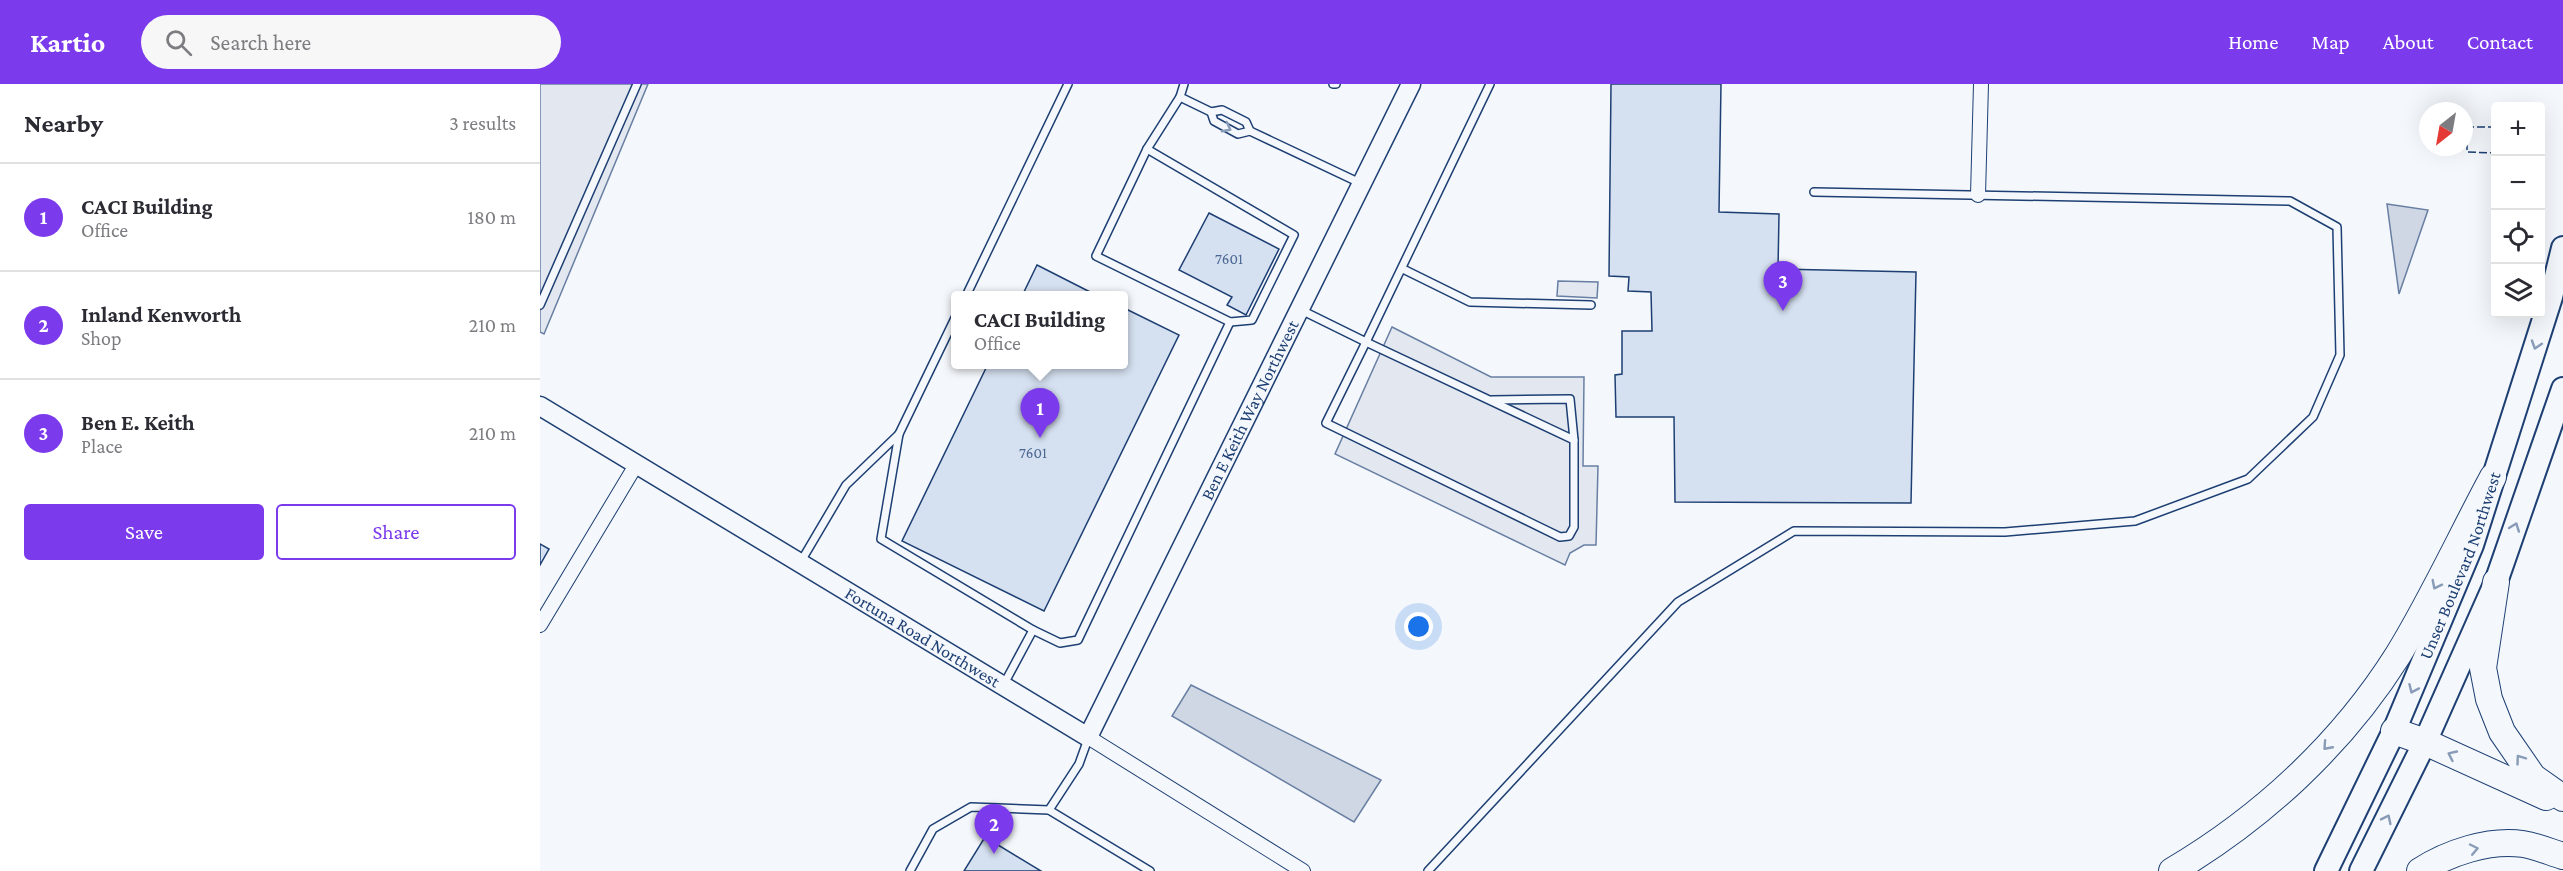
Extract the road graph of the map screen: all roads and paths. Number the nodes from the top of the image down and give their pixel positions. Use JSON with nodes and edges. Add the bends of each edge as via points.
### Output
{"nodes":[{"id":1,"x":637,"y":84,"type":"edge"},
{"id":2,"x":1068,"y":84,"type":"edge"},
{"id":3,"x":1184,"y":84,"type":"edge"},
{"id":4,"x":1411,"y":84,"type":"edge"},
{"id":5,"x":1490,"y":84,"type":"edge"},
{"id":6,"x":1981,"y":84,"type":"edge"},
{"id":7,"x":1180,"y":98,"type":"junction"},
{"id":8,"x":1211,"y":112,"type":"junction"},
{"id":9,"x":1250,"y":131,"type":"junction"},
{"id":10,"x":1147,"y":149,"type":"junction"},
{"id":11,"x":1362,"y":184,"type":"junction"},
{"id":12,"x":1814,"y":192,"type":"dead end"},
{"id":13,"x":1978,"y":195,"type":"junction"},
{"id":14,"x":2563,"y":248,"type":"edge"},
{"id":15,"x":1403,"y":269,"type":"junction"},
{"id":16,"x":968,"y":291,"type":"edge"},
{"id":17,"x":540,"y":305,"type":"edge"},
{"id":18,"x":1591,"y":305,"type":"dead end"},
{"id":19,"x":1301,"y":310,"type":"junction"},
{"id":20,"x":1230,"y":322,"type":"junction"},
{"id":21,"x":951,"y":325,"type":"edge"},
{"id":22,"x":1366,"y":342,"type":"junction"},
{"id":23,"x":2563,"y":389,"type":"edge"},
{"id":24,"x":1488,"y":400,"type":"junction"},
{"id":25,"x":540,"y":406,"type":"edge"},
{"id":26,"x":899,"y":434,"type":"junction"},
{"id":27,"x":1574,"y":440,"type":"junction"},
{"id":28,"x":636,"y":465,"type":"junction"},
{"id":29,"x":2493,"y":477,"type":"junction"},
{"id":30,"x":799,"y":563,"type":"junction"},
{"id":31,"x":2496,"y":582,"type":"junction"},
{"id":32,"x":540,"y":625,"type":"edge"},
{"id":33,"x":1033,"y":630,"type":"junction"},
{"id":34,"x":1003,"y":686,"type":"junction"},
{"id":35,"x":2394,"y":731,"type":"junction"},
{"id":36,"x":1088,"y":738,"type":"junction"},
{"id":37,"x":2425,"y":742,"type":"junction"},
{"id":38,"x":2563,"y":798,"type":"edge"},
{"id":39,"x":2563,"y":805,"type":"edge"},
{"id":40,"x":1049,"y":810,"type":"junction"},
{"id":41,"x":2563,"y":856,"type":"edge"},
{"id":42,"x":910,"y":871,"type":"edge"},
{"id":43,"x":1150,"y":871,"type":"edge"},
{"id":44,"x":1303,"y":871,"type":"edge"},
{"id":45,"x":1428,"y":871,"type":"edge"},
{"id":46,"x":2172,"y":871,"type":"edge"},
{"id":47,"x":2326,"y":871,"type":"edge"},
{"id":48,"x":2361,"y":871,"type":"edge"},
{"id":49,"x":2420,"y":871,"type":"edge"}],
"edges":[{"from":1,"to":17,"type":"lane"},
{"from":2,"to":16,"type":"lane"},
{"from":3,"to":7,"type":"lane"},
{"from":4,"to":11,"type":"street","name":"Ben E Keith Way Northwest"},
{"from":5,"to":15,"type":"lane"},
{"from":6,"to":13,"type":"street"},
{"from":7,"to":8,"type":"lane"},
{"from":7,"to":10,"type":"lane"},
{"from":8,"to":9,"type":"lane","via":[[1222,110],[1246,122]]},
{"from":8,"to":9,"type":"lane","one_way":true,"via":[[1214,121],[1238,134]]},
{"from":9,"to":11,"type":"lane"},
{"from":10,"to":20,"type":"lane","via":[[1096,256]]},
{"from":10,"to":20,"type":"lane","via":[[1294,235],[1252,320]]},
{"from":11,"to":19,"type":"street","name":"Ben E Keith Way Northwest"},
{"from":12,"to":13,"type":"lane"},
{"from":13,"to":45,"type":"lane","via":[[2290,201],[2337,227],[2340,355],[2313,417],[2248,479],[2135,521],[2005,532],[1794,531],[1678,602]]},
{"from":14,"to":29,"type":"main road","name":"Unser Boulevard Northwest","one_way":true},
{"from":15,"to":18,"type":"lane","via":[[1470,302]]},
{"from":15,"to":22,"type":"lane"},
{"from":19,"to":22,"type":"lane"},
{"from":19,"to":36,"type":"street","name":"Ben E Keith Way Northwest"},
{"from":20,"to":33,"type":"lane","via":[[1078,640],[1060,643]]},
{"from":21,"to":26,"type":"lane"},
{"from":22,"to":24,"type":"lane"},
{"from":22,"to":27,"type":"lane","via":[[1326,423],[1560,537],[1569,536],[1574,527]]},
{"from":31,"to":23,"type":"main road","name":"Unser Boulevard Northwest","one_way":true},
{"from":24,"to":27,"type":"lane"},
{"from":24,"to":27,"type":"lane","via":[[1570,399]]},
{"from":25,"to":28,"type":"street","name":"Fortuna Road Northwest"},
{"from":26,"to":30,"type":"lane","via":[[846,485]]},
{"from":26,"to":33,"type":"lane","via":[[880,539]]},
{"from":28,"to":30,"type":"street","name":"Fortuna Road Northwest"},
{"from":28,"to":32,"type":"street"},
{"from":29,"to":35,"type":"main road","name":"Unser Boulevard Northwest","one_way":true,"via":[[2472,545]]},
{"from":29,"to":46,"type":"highway","one_way":true,"via":[[2422,613],[2365,701],[2280,794],[2236,830]]},
{"from":30,"to":34,"type":"street","name":"Fortuna Road Northwest"},
{"from":31,"to":37,"type":"main road","name":"Unser Boulevard Northwest"},
{"from":38,"to":31,"type":"highway","one_way":true,"via":[[2533,777],[2502,732],[2489,699],[2483,668]]},
{"from":33,"to":34,"type":"lane"},
{"from":34,"to":36,"type":"street","name":"Fortuna Road Northwest"},
{"from":35,"to":37,"type":"highway"},
{"from":35,"to":47,"type":"main road","name":"Unser Boulevard Northwest"},
{"from":36,"to":40,"type":"lane","via":[[1079,764]]},
{"from":36,"to":44,"type":"street","name":"Fortuna Road Northwest"},
{"from":39,"to":37,"type":"highway","one_way":true},
{"from":48,"to":37,"type":"main road","name":"Unser Boulevard Northwest","one_way":true},
{"from":40,"to":42,"type":"lane","via":[[971,807],[933,829]]},
{"from":40,"to":43,"type":"lane"},
{"from":49,"to":41,"type":"highway","one_way":true,"via":[[2460,852],[2490,845],[2521,844]]}]}
